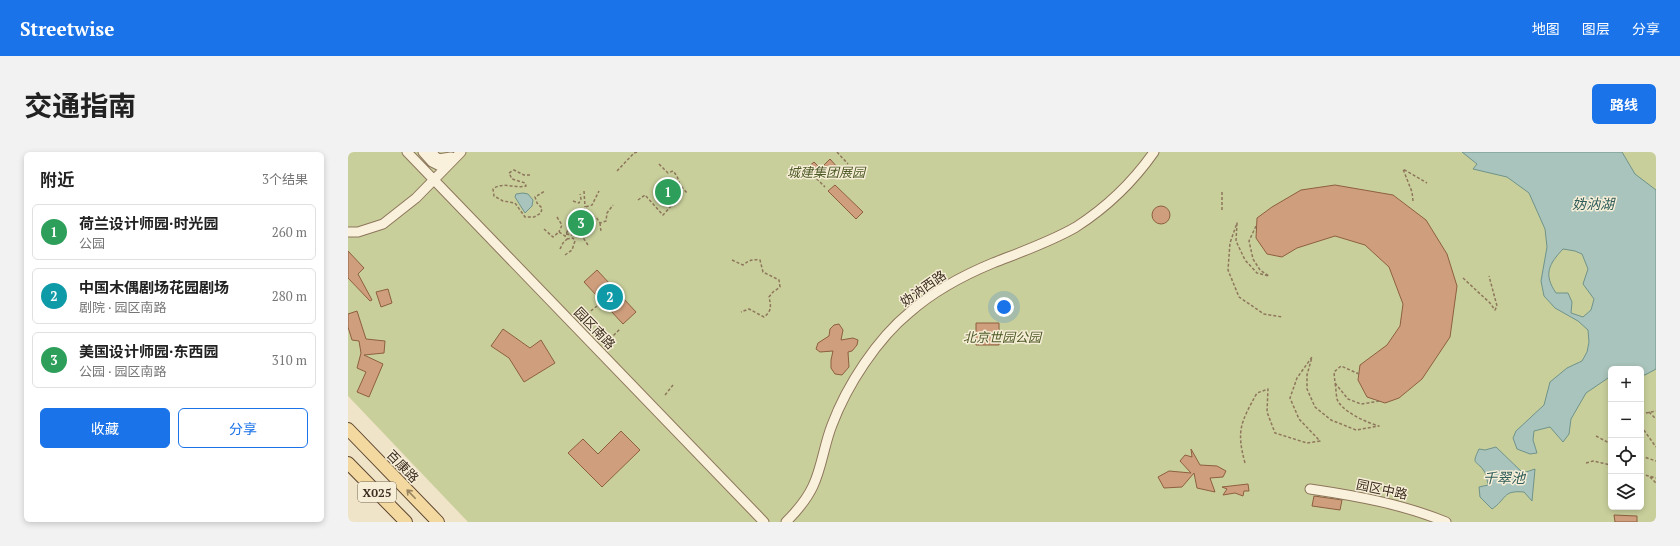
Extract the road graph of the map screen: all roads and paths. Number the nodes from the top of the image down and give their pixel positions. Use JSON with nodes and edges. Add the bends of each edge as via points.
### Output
{"nodes":[{"id":1,"x":407,"y":152,"type":"edge"},
{"id":2,"x":422,"y":152,"type":"edge"},
{"id":3,"x":431,"y":152,"type":"edge"},
{"id":4,"x":461,"y":152,"type":"edge"},
{"id":5,"x":637,"y":152,"type":"edge"},
{"id":6,"x":837,"y":152,"type":"edge"},
{"id":7,"x":1154,"y":152,"type":"edge"},
{"id":8,"x":659,"y":164,"type":"dead end"},
{"id":9,"x":848,"y":164,"type":"dead end"},
{"id":10,"x":617,"y":171,"type":"dead end"},
{"id":11,"x":530,"y":175,"type":"dead end"},
{"id":12,"x":813,"y":175,"type":"dead end"},
{"id":13,"x":434,"y":179,"type":"junction"},
{"id":14,"x":1428,"y":183,"type":"dead end"},
{"id":15,"x":680,"y":186,"type":"junction"},
{"id":16,"x":825,"y":187,"type":"dead end"},
{"id":17,"x":545,"y":191,"type":"dead end"},
{"id":18,"x":584,"y":191,"type":"dead end"},
{"id":19,"x":599,"y":191,"type":"dead end"},
{"id":20,"x":1222,"y":191,"type":"dead end"},
{"id":21,"x":687,"y":193,"type":"dead end"},
{"id":22,"x":580,"y":194,"type":"dead end"},
{"id":23,"x":638,"y":200,"type":"dead end"},
{"id":24,"x":573,"y":201,"type":"dead end"},
{"id":25,"x":1413,"y":201,"type":"dead end"},
{"id":26,"x":613,"y":205,"type":"dead end"},
{"id":27,"x":585,"y":207,"type":"junction"},
{"id":28,"x":1222,"y":210,"type":"dead end"},
{"id":29,"x":557,"y":217,"type":"dead end"},
{"id":30,"x":583,"y":222,"type":"junction"},
{"id":31,"x":588,"y":222,"type":"junction"},
{"id":32,"x":600,"y":223,"type":"junction"},
{"id":33,"x":1256,"y":226,"type":"dead end"},
{"id":34,"x":544,"y":229,"type":"dead end"},
{"id":35,"x":348,"y":232,"type":"edge"},
{"id":36,"x":559,"y":232,"type":"junction"},
{"id":37,"x":601,"y":232,"type":"dead end"},
{"id":38,"x":587,"y":234,"type":"junction"},
{"id":39,"x":566,"y":235,"type":"junction"},
{"id":40,"x":566,"y":239,"type":"junction"},
{"id":41,"x":588,"y":245,"type":"dead end"},
{"id":42,"x":560,"y":250,"type":"dead end"},
{"id":43,"x":565,"y":255,"type":"dead end"},
{"id":44,"x":732,"y":260,"type":"dead end"},
{"id":45,"x":1489,"y":276,"type":"dead end"},
{"id":46,"x":1463,"y":278,"type":"dead end"},
{"id":47,"x":597,"y":306,"type":"dead end"},
{"id":48,"x":741,"y":312,"type":"dead end"},
{"id":49,"x":587,"y":314,"type":"dead end"},
{"id":50,"x":1282,"y":317,"type":"dead end"},
{"id":51,"x":620,"y":329,"type":"dead end"},
{"id":52,"x":610,"y":338,"type":"dead end"},
{"id":53,"x":1359,"y":374,"type":"dead end"},
{"id":54,"x":1335,"y":383,"type":"junction"},
{"id":55,"x":673,"y":386,"type":"dead end"},
{"id":56,"x":665,"y":395,"type":"dead end"},
{"id":57,"x":1380,"y":401,"type":"dead end"},
{"id":58,"x":1656,"y":411,"type":"edge"},
{"id":59,"x":1649,"y":412,"type":"junction"},
{"id":60,"x":1644,"y":413,"type":"edge"},
{"id":61,"x":1656,"y":419,"type":"edge"},
{"id":62,"x":348,"y":429,"type":"edge"},
{"id":63,"x":1644,"y":430,"type":"edge"},
{"id":64,"x":1596,"y":436,"type":"dead end"},
{"id":65,"x":1608,"y":442,"type":"edge"},
{"id":66,"x":1656,"y":447,"type":"edge"},
{"id":67,"x":1644,"y":457,"type":"edge"},
{"id":68,"x":1656,"y":461,"type":"edge"},
{"id":69,"x":348,"y":463,"type":"edge"},
{"id":70,"x":1245,"y":463,"type":"dead end"},
{"id":71,"x":1586,"y":463,"type":"dead end"},
{"id":72,"x":1608,"y":464,"type":"edge"},
{"id":73,"x":1644,"y":475,"type":"edge"},
{"id":74,"x":1650,"y":477,"type":"junction"},
{"id":75,"x":1656,"y":478,"type":"edge"},
{"id":76,"x":1656,"y":483,"type":"edge"},
{"id":77,"x":1310,"y":489,"type":"dead end"},
{"id":78,"x":406,"y":522,"type":"edge"},
{"id":79,"x":438,"y":522,"type":"edge"},
{"id":80,"x":764,"y":522,"type":"edge"},
{"id":81,"x":786,"y":522,"type":"edge"},
{"id":82,"x":1446,"y":522,"type":"edge"}],
"edges":[{"from":1,"to":13,"type":"street","name":"园区南路"},
{"from":2,"to":3,"type":"street","via":[[438,165],[451,157],[438,159]]},
{"from":4,"to":13,"type":"street"},
{"from":5,"to":10,"type":"path"},
{"from":6,"to":9,"type":"path"},
{"from":7,"to":81,"type":"street","name":"妫汭西路","via":[[1108,205],[1075,227],[948,285],[910,312],[896,326],[874,349],[852,384],[832,424],[813,485],[805,500]]},
{"from":8,"to":15,"type":"path","via":[[668,173],[673,172],[677,176]]},
{"from":11,"to":17,"type":"path","via":[[514,170],[509,173],[512,179],[525,183],[526,186],[519,188],[497,185],[493,189],[494,196],[515,203],[525,218],[541,213],[542,208],[535,197]]},
{"from":12,"to":16,"type":"path"},
{"from":13,"to":35,"type":"street","via":[[416,198],[384,224],[358,232]]},
{"from":13,"to":80,"type":"street","name":"园区南路"},
{"from":14,"to":25,"type":"path","via":[[1403,169]]},
{"from":15,"to":21,"type":"path"},
{"from":15,"to":23,"type":"path","via":[[671,188],[662,196],[671,206],[663,216],[645,195]]},
{"from":18,"to":27,"type":"path"},
{"from":19,"to":27,"type":"path","via":[[592,205]]},
{"from":20,"to":28,"type":"path"},
{"from":22,"to":24,"type":"path","via":[[579,203]]},
{"from":26,"to":32,"type":"path","via":[[607,213],[606,221]]},
{"from":27,"to":39,"type":"path","via":[[583,212],[573,217]]},
{"from":29,"to":36,"type":"path","via":[[562,225]]},
{"from":30,"to":31,"type":"path"},
{"from":30,"to":38,"type":"path","via":[[584,232]]},
{"from":30,"to":39,"type":"path","via":[[572,235]]},
{"from":31,"to":32,"type":"path","via":[[591,217],[596,217]]},
{"from":31,"to":38,"type":"path","via":[[592,228]]},
{"from":32,"to":37,"type":"path"},
{"from":33,"to":50,"type":"path","via":[[1249,241],[1253,259],[1260,270],[1269,276],[1257,273],[1245,260],[1236,241],[1237,223],[1230,242],[1228,270],[1239,297],[1264,314]]},
{"from":34,"to":36,"type":"path","via":[[553,237]]},
{"from":36,"to":39,"type":"path"},
{"from":38,"to":41,"type":"path","via":[[584,239]]},
{"from":39,"to":40,"type":"path"},
{"from":40,"to":42,"type":"path"},
{"from":40,"to":43,"type":"path","via":[[573,238],[575,241],[572,250]]},
{"from":44,"to":48,"type":"path","via":[[744,265],[748,261],[760,260],[763,272],[779,280],[780,287],[768,297],[771,307],[769,313],[764,316],[749,309]]},
{"from":45,"to":46,"type":"path","via":[[1497,306],[1495,310]]},
{"from":47,"to":49,"type":"path"},
{"from":51,"to":52,"type":"path"},
{"from":53,"to":54,"type":"path","via":[[1341,366],[1334,372]]},
{"from":54,"to":57,"type":"path","via":[[1348,399],[1361,404]]},
{"from":54,"to":70,"type":"path","via":[[1338,400],[1354,415],[1367,423],[1379,426],[1356,430],[1331,420],[1315,408],[1307,389],[1307,375],[1312,357],[1297,378],[1290,398],[1298,419],[1320,440],[1307,443],[1275,433],[1267,412],[1268,389],[1257,393],[1242,421],[1240,444]]},
{"from":55,"to":56,"type":"path"},
{"from":58,"to":59,"type":"path"},
{"from":59,"to":60,"type":"path"},
{"from":59,"to":61,"type":"path"},
{"from":79,"to":62,"type":"main road","name":"百康路","one_way":true},
{"from":63,"to":66,"type":"path"},
{"from":64,"to":65,"type":"path"},
{"from":67,"to":68,"type":"path"},
{"from":69,"to":78,"type":"main road","number":"X025"},
{"from":71,"to":72,"type":"path","via":[[1593,461]]},
{"from":73,"to":74,"type":"path"},
{"from":74,"to":75,"type":"path"},
{"from":74,"to":76,"type":"path"},
{"from":77,"to":82,"type":"street","name":"园区中路","via":[[1358,496],[1400,506]]}]}
